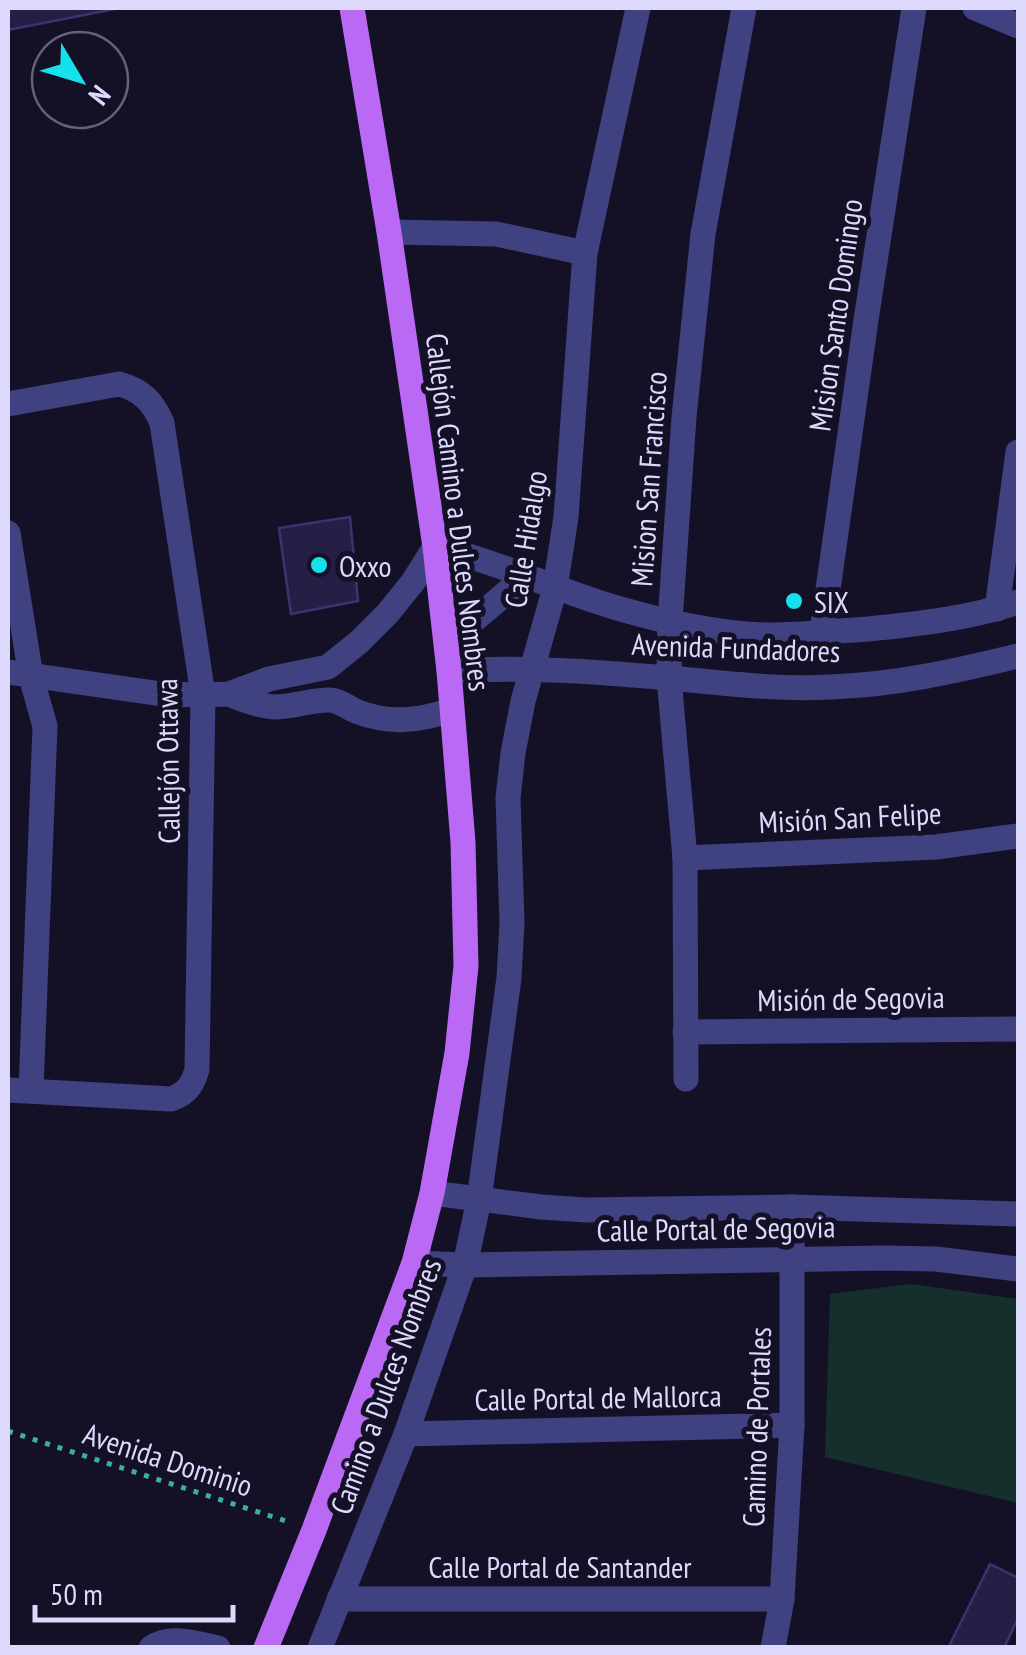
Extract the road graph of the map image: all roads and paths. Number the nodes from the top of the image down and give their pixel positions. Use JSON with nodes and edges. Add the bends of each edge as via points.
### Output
{"nodes":[{"id":1,"x":352,"y":8,"type":"edge"},
{"id":2,"x":638,"y":8,"type":"edge"},
{"id":3,"x":744,"y":8,"type":"edge"},
{"id":4,"x":914,"y":8,"type":"edge"},
{"id":5,"x":975,"y":8,"type":"edge"},
{"id":6,"x":1018,"y":26,"type":"edge"},
{"id":7,"x":390,"y":232,"type":"junction"},
{"id":8,"x":586,"y":253,"type":"junction"},
{"id":9,"x":8,"y":404,"type":"edge"},
{"id":10,"x":1018,"y":452,"type":"edge"},
{"id":11,"x":8,"y":532,"type":"edge"},
{"id":12,"x":435,"y":548,"type":"junction"},
{"id":13,"x":525,"y":577,"type":"junction"},
{"id":14,"x":555,"y":588,"type":"junction"},
{"id":15,"x":1008,"y":605,"type":"edge"},
{"id":16,"x":670,"y":622,"type":"junction"},
{"id":17,"x":822,"y":632,"type":"junction"},
{"id":18,"x":1018,"y":656,"type":"edge"},
{"id":19,"x":447,"y":658,"type":"junction"},
{"id":20,"x":328,"y":668,"type":"junction"},
{"id":21,"x":532,"y":670,"type":"junction"},
{"id":22,"x":20,"y":674,"type":"edge"},
{"id":23,"x":669,"y":678,"type":"junction"},
{"id":24,"x":216,"y":694,"type":"junction"},
{"id":25,"x":334,"y":700,"type":"junction"},
{"id":26,"x":450,"y":710,"type":"junction"},
{"id":27,"x":1018,"y":836,"type":"edge"},
{"id":28,"x":685,"y":858,"type":"junction"},
{"id":29,"x":1018,"y":1028,"type":"edge"},
{"id":30,"x":685,"y":1032,"type":"junction"},
{"id":31,"x":686,"y":1079,"type":"dead end"},
{"id":32,"x":19,"y":1090,"type":"edge"},
{"id":33,"x":432,"y":1193,"type":"junction"},
{"id":34,"x":479,"y":1200,"type":"junction"},
{"id":35,"x":792,"y":1207,"type":"junction"},
{"id":36,"x":1018,"y":1214,"type":"edge"},
{"id":37,"x":792,"y":1260,"type":"junction"},
{"id":38,"x":414,"y":1263,"type":"junction"},
{"id":39,"x":465,"y":1264,"type":"junction"},
{"id":40,"x":1018,"y":1269,"type":"edge"},
{"id":41,"x":792,"y":1424,"type":"junction"},
{"id":42,"x":8,"y":1430,"type":"edge"},
{"id":43,"x":406,"y":1434,"type":"junction"},
{"id":44,"x":314,"y":1530,"type":"junction"},
{"id":45,"x":339,"y":1598,"type":"junction"},
{"id":46,"x":782,"y":1598,"type":"junction"},
{"id":47,"x":152,"y":1648,"type":"edge"},
{"id":48,"x":218,"y":1648,"type":"edge"},
{"id":49,"x":266,"y":1648,"type":"edge"},
{"id":50,"x":320,"y":1648,"type":"edge"},
{"id":51,"x":773,"y":1648,"type":"edge"}],
"edges":[{"from":1,"to":7,"type":"main road","name":"Callejón Camino a Dulces Nombres"},
{"from":2,"to":8,"type":"street","name":"Calle Hidalgo"},
{"from":3,"to":16,"type":"street","name":"Mision San Francisco","via":[[703,234]]},
{"from":4,"to":17,"type":"street","name":"Mision Santo Domingo"},
{"from":5,"to":6,"type":"street"},
{"from":7,"to":8,"type":"street","via":[[496,234]]},
{"from":7,"to":12,"type":"main road","name":"Callejón Camino a Dulces Nombres"},
{"from":8,"to":14,"type":"street","name":"Calle Hidalgo"},
{"from":9,"to":24,"type":"street","name":"Callejón Ottawa","via":[[119,384],[156,408]]},
{"from":10,"to":15,"type":"street"},
{"from":11,"to":22,"type":"street"},
{"from":12,"to":13,"type":"street","name":"Avenida Fundadores"},
{"from":12,"to":19,"type":"main road","name":"Callejón Camino a Dulces Nombres"},
{"from":12,"to":20,"type":"street","via":[[388,613]]},
{"from":13,"to":14,"type":"street","name":"Avenida Fundadores"},
{"from":13,"to":19,"type":"street"},
{"from":14,"to":16,"type":"street","name":"Avenida Fundadores"},
{"from":14,"to":21,"type":"street","name":"Calle Hidalgo"},
{"from":15,"to":17,"type":"street","name":"Avenida Fundadores","via":[[919,624]]},
{"from":16,"to":17,"type":"street","name":"Avenida Fundadores","via":[[720,631]]},
{"from":16,"to":23,"type":"street","name":"Mision San Francisco"},
{"from":18,"to":23,"type":"street","name":"Avenida Fundadores","via":[[934,676],[830,688]]},
{"from":19,"to":21,"type":"street","name":"Avenida Fundadores"},
{"from":19,"to":26,"type":"main road","name":"Callejón Camino a Dulces Nombres"},
{"from":20,"to":24,"type":"street"},
{"from":20,"to":25,"type":"street"},
{"from":21,"to":23,"type":"street","name":"Avenida Fundadores"},
{"from":21,"to":34,"type":"street","name":"Calle Hidalgo","via":[[510,773],[509,978]]},
{"from":22,"to":24,"type":"street","via":[[162,694]]},
{"from":22,"to":32,"type":"street","via":[[45,726]]},
{"from":23,"to":28,"type":"street","name":"Mision San Francisco"},
{"from":24,"to":25,"type":"street","via":[[273,707]]},
{"from":24,"to":32,"type":"street","name":"Callejón Ottawa","via":[[194,1080],[170,1099]]},
{"from":25,"to":26,"type":"street","via":[[391,720]]},
{"from":26,"to":33,"type":"main road","name":"Callejón Camino a Dulces Nombres","via":[[466,966]]},
{"from":27,"to":28,"type":"street","name":"Misión San Felipe","via":[[936,847]]},
{"from":28,"to":30,"type":"street","name":"Mision San Francisco"},
{"from":29,"to":30,"type":"street","name":"Misión de Segovia"},
{"from":30,"to":31,"type":"street","name":"Mision San Francisco"},
{"from":33,"to":34,"type":"street","name":"Calle Portal de Segovia"},
{"from":33,"to":38,"type":"main road","name":"Callejón Camino a Dulces Nombres"},
{"from":34,"to":35,"type":"street","name":"Calle Portal de Segovia","via":[[586,1210]]},
{"from":34,"to":39,"type":"street","name":"Camino a Dulces Nombres"},
{"from":35,"to":36,"type":"street","name":"Calle Portal de Segovia"},
{"from":35,"to":37,"type":"street","name":"Camino de Portales"},
{"from":37,"to":39,"type":"street","name":"Calle Portal de Segovia"},
{"from":37,"to":40,"type":"street","name":"Calle Portal de Segovia","via":[[936,1259]]},
{"from":37,"to":41,"type":"street","name":"Camino de Portales"},
{"from":38,"to":39,"type":"street","name":"Calle Portal de Segovia"},
{"from":38,"to":44,"type":"main road","name":"Camino a Dulces Nombres"},
{"from":39,"to":43,"type":"street","name":"Camino a Dulces Nombres"},
{"from":41,"to":43,"type":"street","name":"Calle Portal de Mallorca"},
{"from":41,"to":46,"type":"street","name":"Camino de Portales"},
{"from":42,"to":44,"type":"path","name":"Avenida Dominio"},
{"from":43,"to":45,"type":"street","name":"Camino a Dulces Nombres"},
{"from":44,"to":49,"type":"main road","name":"Camino a Dulces Nombres"},
{"from":45,"to":46,"type":"street","name":"Calle Portal de Santander"},
{"from":45,"to":50,"type":"street","name":"Camino a Dulces Nombres"},
{"from":46,"to":51,"type":"street","name":"Camino de Portales"},
{"from":47,"to":48,"type":"street","via":[[177,1640]]}]}
